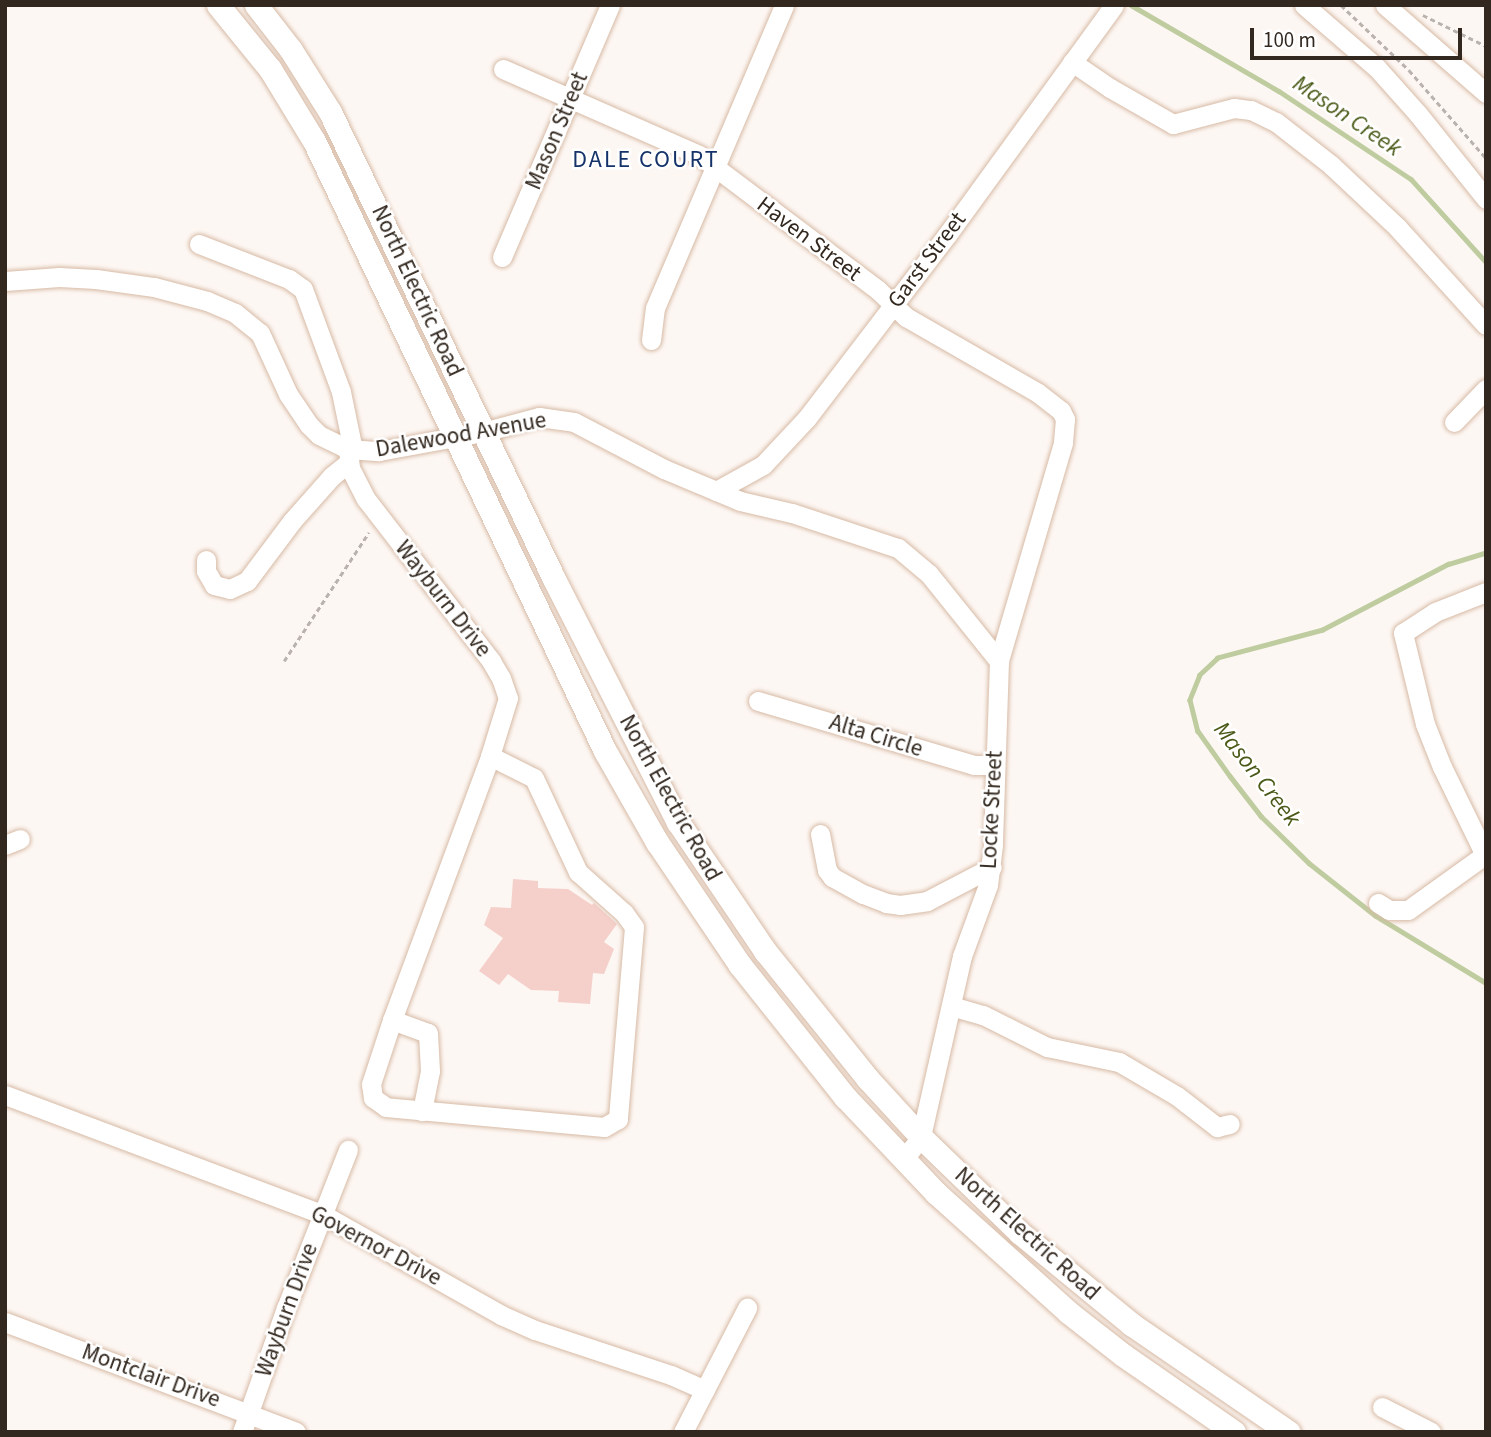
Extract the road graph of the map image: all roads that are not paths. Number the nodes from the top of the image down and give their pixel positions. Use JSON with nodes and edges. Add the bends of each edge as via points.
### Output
{"nodes":[{"id":1,"x":218,"y":5,"type":"edge"},
{"id":2,"x":256,"y":5,"type":"edge"},
{"id":3,"x":610,"y":5,"type":"edge"},
{"id":4,"x":784,"y":5,"type":"edge"},
{"id":5,"x":1114,"y":5,"type":"edge"},
{"id":6,"x":1304,"y":5,"type":"edge"},
{"id":7,"x":1385,"y":5,"type":"edge"},
{"id":8,"x":1072,"y":62,"type":"junction"},
{"id":9,"x":503,"y":69,"type":"dead end"},
{"id":10,"x":1486,"y":93,"type":"edge"},
{"id":11,"x":571,"y":99,"type":"junction"},
{"id":12,"x":715,"y":168,"type":"junction"},
{"id":13,"x":1486,"y":200,"type":"edge"},
{"id":14,"x":200,"y":244,"type":"dead end"},
{"id":15,"x":502,"y":257,"type":"dead end"},
{"id":16,"x":5,"y":281,"type":"edge"},
{"id":17,"x":893,"y":306,"type":"junction"},
{"id":18,"x":1486,"y":326,"type":"edge"},
{"id":19,"x":652,"y":340,"type":"dead end"},
{"id":20,"x":1486,"y":389,"type":"edge"},
{"id":21,"x":1454,"y":422,"type":"dead end"},
{"id":22,"x":483,"y":432,"type":"junction"},
{"id":23,"x":455,"y":438,"type":"junction"},
{"id":24,"x":350,"y":454,"type":"junction"},
{"id":25,"x":1059,"y":454,"type":"joint"},
{"id":26,"x":716,"y":491,"type":"junction"},
{"id":27,"x":206,"y":560,"type":"dead end"},
{"id":28,"x":1486,"y":592,"type":"edge"},
{"id":29,"x":999,"y":661,"type":"junction"},
{"id":30,"x":758,"y":701,"type":"dead end"},
{"id":31,"x":489,"y":756,"type":"junction"},
{"id":32,"x":994,"y":765,"type":"junction"},
{"id":33,"x":820,"y":834,"type":"dead end"},
{"id":34,"x":1485,"y":854,"type":"edge"},
{"id":35,"x":992,"y":866,"type":"junction"},
{"id":36,"x":1378,"y":903,"type":"dead end"},
{"id":37,"x":951,"y":1006,"type":"junction"},
{"id":38,"x":392,"y":1020,"type":"junction"},
{"id":39,"x":5,"y":1095,"type":"edge"},
{"id":40,"x":422,"y":1111,"type":"junction"},
{"id":41,"x":1230,"y":1124,"type":"dead end"},
{"id":42,"x":921,"y":1137,"type":"junction"},
{"id":43,"x":348,"y":1150,"type":"dead end"},
{"id":44,"x":903,"y":1160,"type":"junction"},
{"id":45,"x":322,"y":1213,"type":"junction"},
{"id":46,"x":747,"y":1308,"type":"dead end"},
{"id":47,"x":5,"y":1322,"type":"edge"},
{"id":48,"x":705,"y":1390,"type":"junction"},
{"id":49,"x":1382,"y":1407,"type":"dead end"},
{"id":50,"x":250,"y":1412,"type":"junction"},
{"id":51,"x":242,"y":1432,"type":"edge"},
{"id":52,"x":296,"y":1432,"type":"edge"},
{"id":53,"x":683,"y":1432,"type":"edge"},
{"id":54,"x":1234,"y":1432,"type":"edge"},
{"id":55,"x":1289,"y":1432,"type":"edge"},
{"id":56,"x":1432,"y":1432,"type":"edge"}],
"edges":[{"from":1,"to":23,"type":"main road","name":"North Electric Road","via":[[270,69],[314,141]]},
{"from":2,"to":22,"type":"main road","name":"North Electric Road","via":[[330,112]]},
{"from":3,"to":11,"type":"street","name":"Mason Street"},
{"from":4,"to":12,"type":"street"},
{"from":5,"to":8,"type":"street","name":"Garst Street"},
{"from":6,"to":13,"type":"street","via":[[1377,68]]},
{"from":7,"to":10,"type":"street"},
{"from":8,"to":17,"type":"street","name":"Garst Street"},
{"from":8,"to":18,"type":"street","via":[[1167,122],[1177,124],[1234,108],[1276,122],[1331,165],[1397,227]]},
{"from":9,"to":11,"type":"street","name":"Haven Street"},
{"from":11,"to":12,"type":"street","name":"Haven Street","via":[[699,155]]},
{"from":11,"to":15,"type":"street","name":"Mason Street"},
{"from":12,"to":17,"type":"street","name":"Haven Street"},
{"from":12,"to":19,"type":"street","via":[[655,308]]},
{"from":14,"to":24,"type":"street","name":"Wayburn Drive","via":[[289,279],[303,289],[334,369]]},
{"from":16,"to":24,"type":"street","name":"Dalewood Avenue","via":[[108,280],[194,297],[235,313],[260,333],[288,394],[309,425]]},
{"from":17,"to":25,"type":"street","name":"Haven Street","via":[[1050,400],[1065,419]]},
{"from":17,"to":26,"type":"street","name":"Garst Street","via":[[781,448],[746,477]]},
{"from":20,"to":21,"type":"street"},
{"from":22,"to":23,"type":"street","name":"Dalewood Avenue"},
{"from":22,"to":26,"type":"street","name":"Dalewood Avenue","via":[[538,417],[574,422]]},
{"from":22,"to":42,"type":"main road","name":"North Electric Road","via":[[678,821],[723,892],[813,1013]]},
{"from":23,"to":24,"type":"street","name":"Dalewood Avenue"},
{"from":23,"to":44,"type":"main road","name":"North Electric Road","via":[[605,751],[657,842],[783,1022]]},
{"from":24,"to":27,"type":"street","via":[[247,581],[230,589],[214,585]]},
{"from":24,"to":31,"type":"street","name":"Wayburn Drive","via":[[358,487],[501,678],[508,698]]},
{"from":25,"to":29,"type":"street","name":"Locke Street"},
{"from":26,"to":29,"type":"street","name":"Dalewood Avenue","via":[[898,548],[929,574]]},
{"from":28,"to":34,"type":"street","via":[[1435,612],[1403,633],[1425,723]]},
{"from":29,"to":32,"type":"street","name":"Locke Street"},
{"from":30,"to":32,"type":"street","name":"Alta Circle","via":[[974,765]]},
{"from":31,"to":38,"type":"street","name":"Wayburn Drive"},
{"from":31,"to":40,"type":"street","name":"Wayburn Drive","via":[[534,778],[578,872],[634,927],[618,1119],[600,1128]]},
{"from":32,"to":35,"type":"street","name":"Locke Street"},
{"from":33,"to":35,"type":"street","via":[[832,877],[863,894],[900,905],[927,901]]},
{"from":34,"to":36,"type":"street","via":[[1408,910],[1389,910]]},
{"from":35,"to":37,"type":"street","name":"Locke Street"},
{"from":37,"to":41,"type":"street","via":[[983,1015],[1047,1047],[1119,1062],[1217,1127]]},
{"from":37,"to":42,"type":"street","name":"Locke Street"},
{"from":38,"to":40,"type":"street","via":[[428,1033],[430,1070]]},
{"from":38,"to":40,"type":"street","name":"Wayburn Drive","via":[[371,1084],[373,1098],[386,1107]]},
{"from":39,"to":45,"type":"street","name":"Governor Drive"},
{"from":42,"to":44,"type":"street","name":"Locke Street"},
{"from":42,"to":55,"type":"main road","name":"North Electric Road","via":[[1081,1285],[1190,1367]]},
{"from":43,"to":45,"type":"street","name":"Wayburn Drive"},
{"from":44,"to":54,"type":"main road","name":"North Electric Road","via":[[1068,1312]]},
{"from":45,"to":48,"type":"street","name":"Governor Drive","via":[[501,1315]]},
{"from":45,"to":50,"type":"street","name":"Wayburn Drive"},
{"from":46,"to":48,"type":"street"},
{"from":47,"to":50,"type":"street","name":"Montclair Drive"},
{"from":48,"to":53,"type":"street"},
{"from":49,"to":56,"type":"street"},
{"from":50,"to":51,"type":"street","name":"Wayburn Drive"},
{"from":50,"to":52,"type":"street","name":"Montclair Drive"}]}
